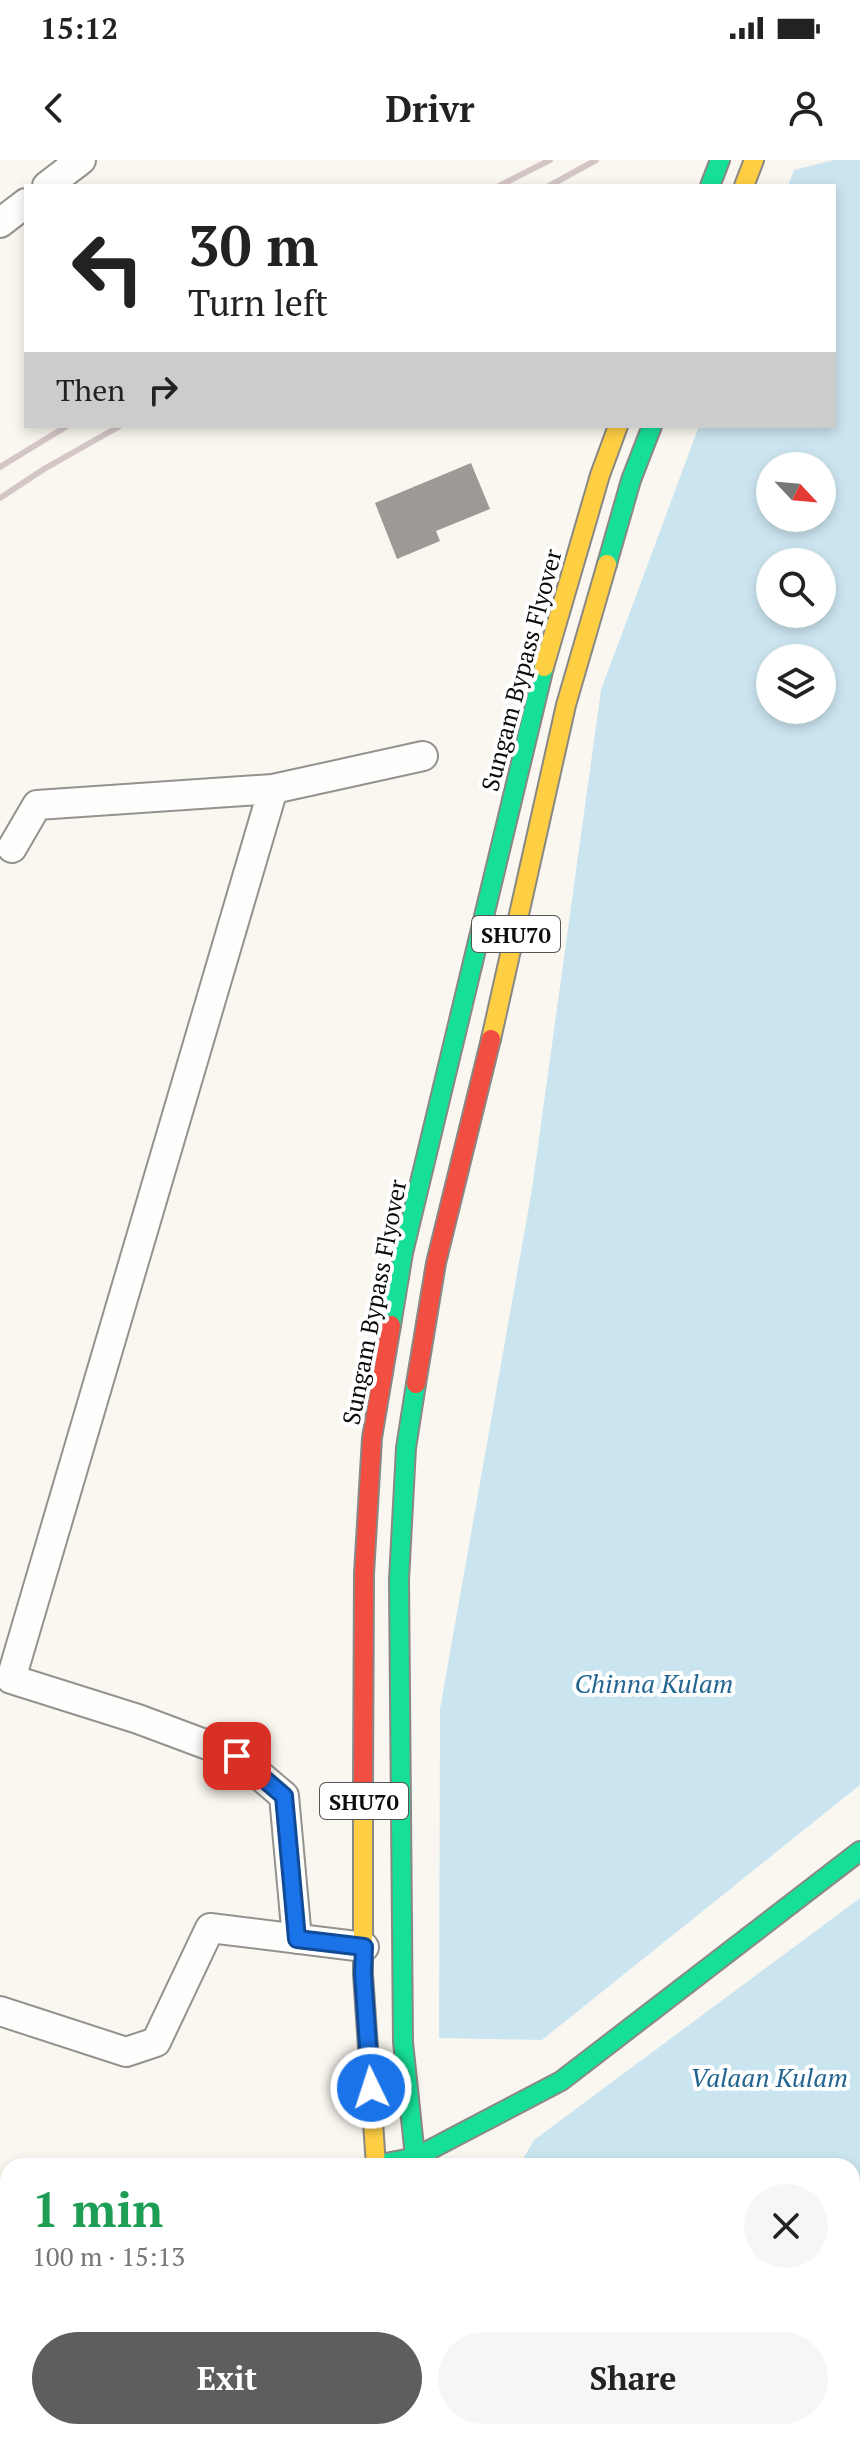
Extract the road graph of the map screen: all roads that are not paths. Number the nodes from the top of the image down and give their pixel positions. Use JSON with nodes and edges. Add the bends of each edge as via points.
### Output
{"nodes":[{"id":1,"x":81,"y":160,"type":"edge"},
{"id":2,"x":720,"y":160,"type":"edge"},
{"id":3,"x":754,"y":160,"type":"edge"},
{"id":4,"x":50,"y":184,"type":"edge"},
{"id":5,"x":711,"y":184,"type":"edge"},
{"id":6,"x":745,"y":184,"type":"edge"},
{"id":7,"x":24,"y":205,"type":"edge"},
{"id":8,"x":0,"y":223,"type":"edge"},
{"id":9,"x":617,"y":428,"type":"edge"},
{"id":10,"x":651,"y":428,"type":"edge"},
{"id":11,"x":423,"y":756,"type":"dead end"},
{"id":12,"x":273,"y":789,"type":"junction"},
{"id":13,"x":12,"y":848,"type":"dead end"},
{"id":14,"x":860,"y":1851,"type":"edge"},
{"id":15,"x":297,"y":1939,"type":"junction"},
{"id":16,"x":364,"y":1947,"type":"junction"},
{"id":17,"x":0,"y":2011,"type":"edge"},
{"id":18,"x":376,"y":2158,"type":"edge"},
{"id":19,"x":416,"y":2158,"type":"edge"},
{"id":20,"x":423,"y":2158,"type":"edge"}],
"edges":[{"from":1,"to":4,"type":"street"},
{"from":2,"to":5,"type":"main road"},
{"from":3,"to":6,"type":"main road"},
{"from":7,"to":8,"type":"street"},
{"from":9,"to":16,"type":"main road","name":"Sungam Bypass Flyover","number":"SHU70","via":[[535,699],[403,1253],[372,1438],[364,1574]]},
{"from":10,"to":19,"type":"main road","number":"SHU70","via":[[631,480],[566,705],[436,1263],[406,1448],[399,1580],[403,2042]]},
{"from":11,"to":12,"type":"street"},
{"from":12,"to":13,"type":"street","via":[[37,805]]},
{"from":12,"to":15,"type":"street","via":[[11,1679],[237,1756],[284,1796]]},
{"from":14,"to":20,"type":"main road","via":[[561,2081]]},
{"from":15,"to":16,"type":"street"},
{"from":15,"to":17,"type":"street","via":[[210,1928],[156,2042],[126,2052]]},
{"from":16,"to":18,"type":"main road","name":"Sungam Bypass Flyover","number":"SHU70"}]}
